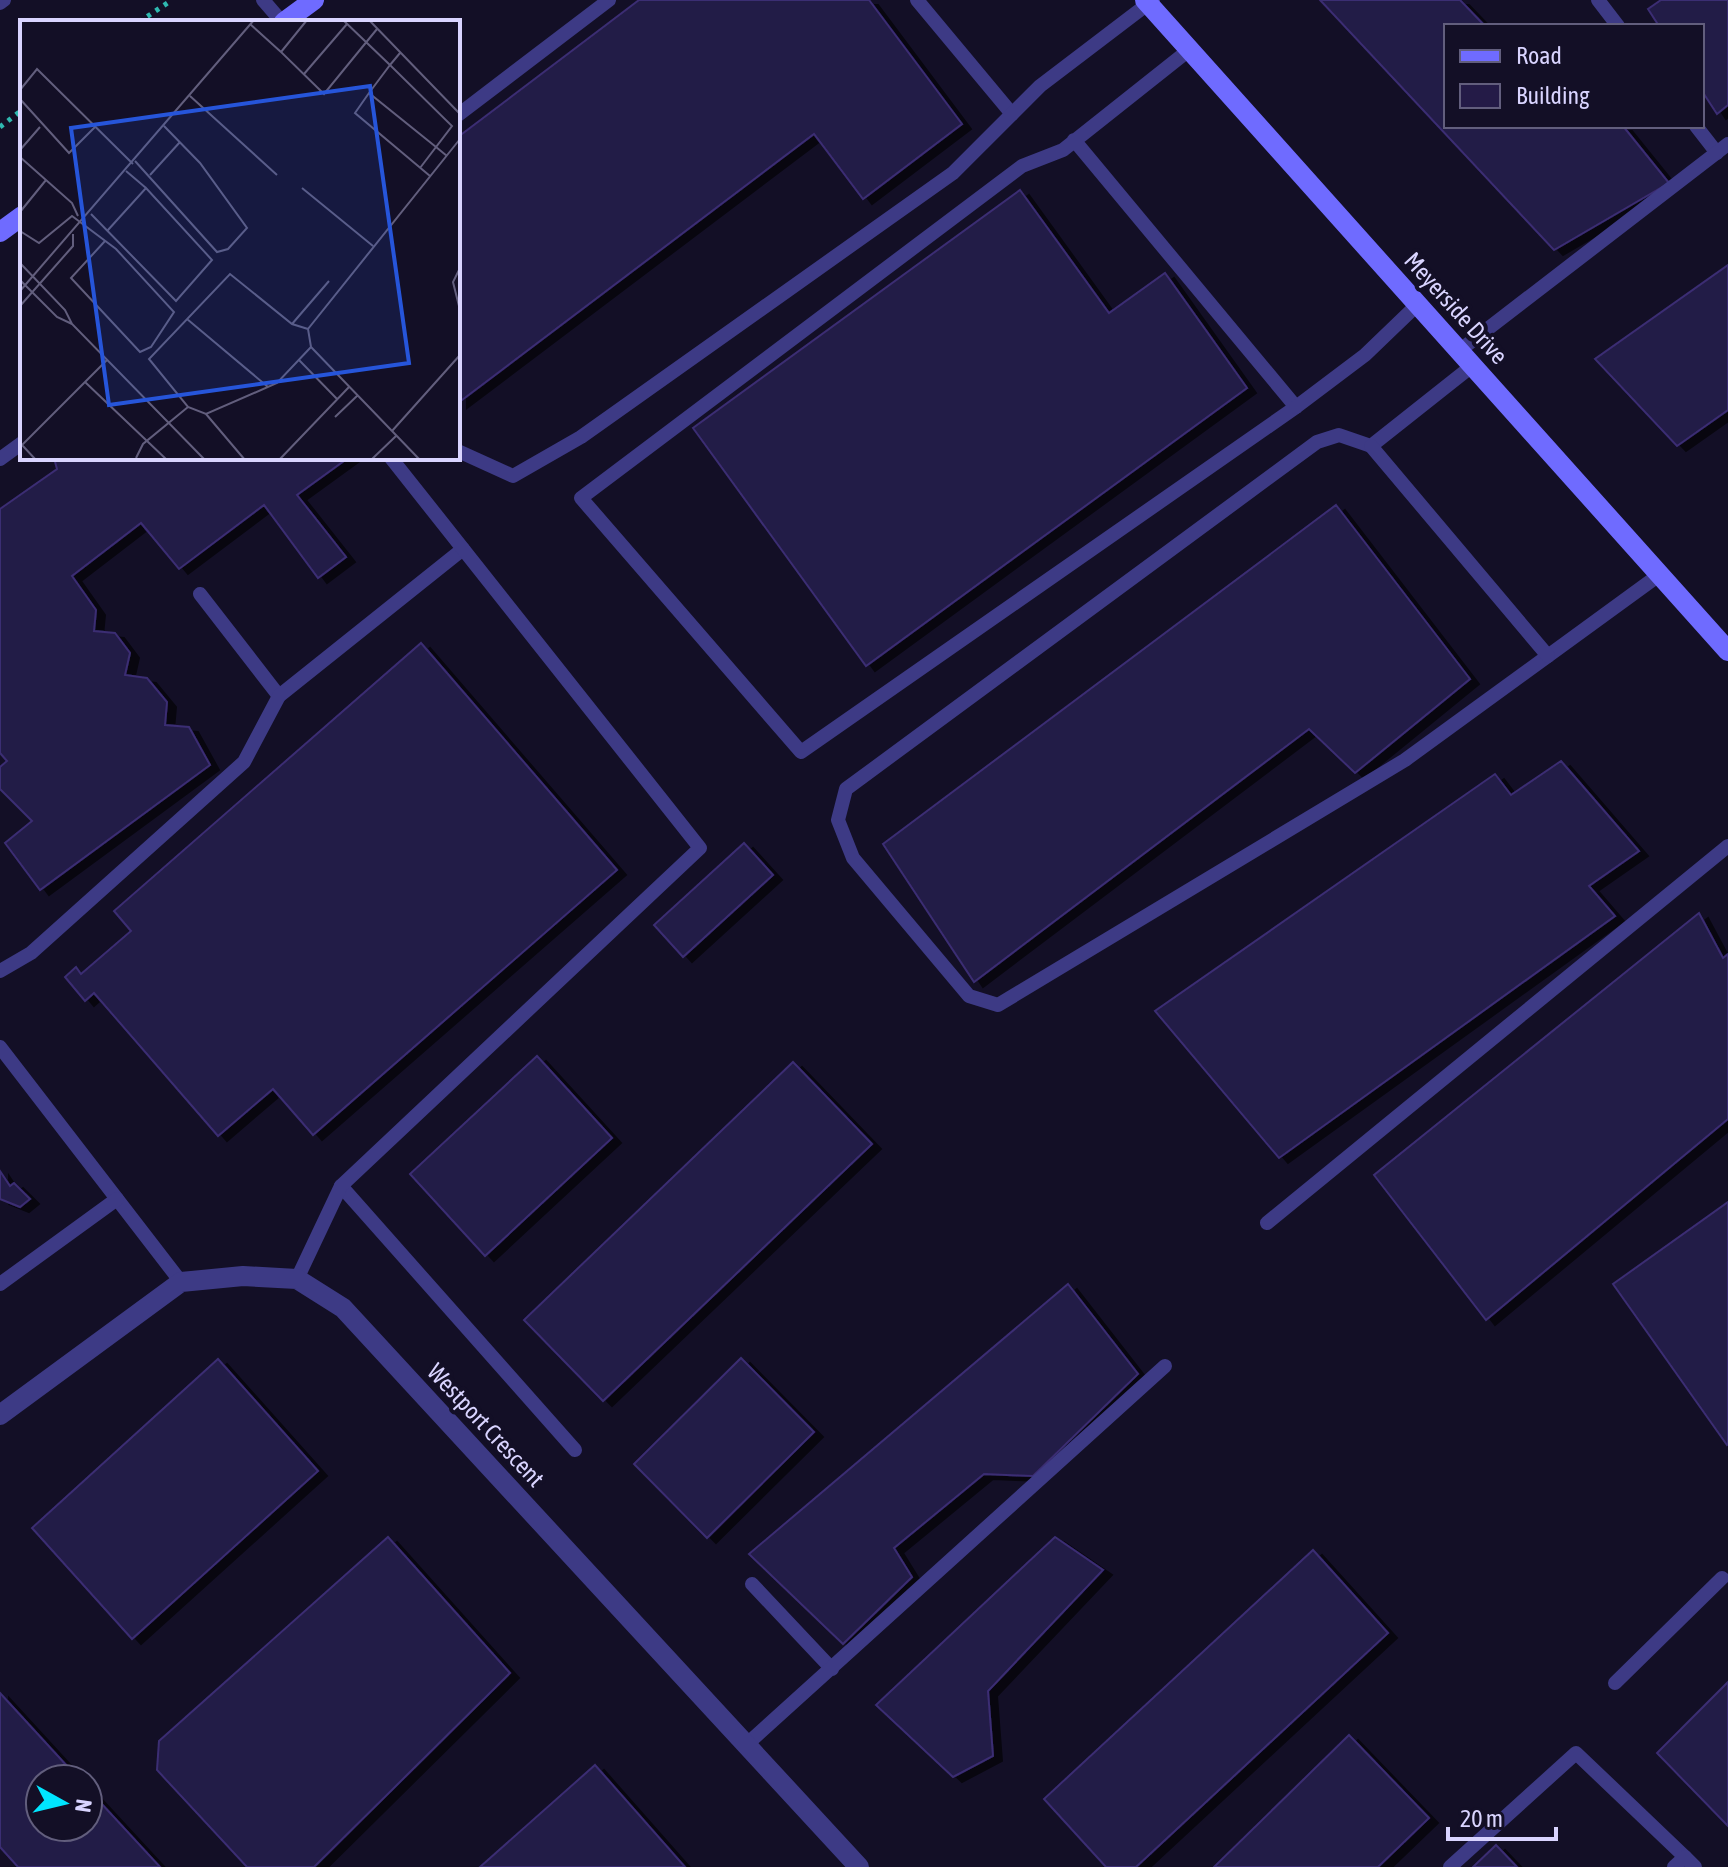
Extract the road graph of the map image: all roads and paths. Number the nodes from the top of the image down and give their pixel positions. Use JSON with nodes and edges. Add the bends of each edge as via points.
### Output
{"nodes":[{"id":1,"x":172,"y":0,"type":"edge"},
{"id":2,"x":263,"y":0,"type":"edge"},
{"id":3,"x":314,"y":0,"type":"edge"},
{"id":4,"x":609,"y":0,"type":"edge"},
{"id":5,"x":917,"y":0,"type":"edge"},
{"id":6,"x":1598,"y":0,"type":"edge"},
{"id":7,"x":1149,"y":2,"type":"edge"},
{"id":8,"x":142,"y":20,"type":"edge"},
{"id":9,"x":281,"y":20,"type":"edge"},
{"id":10,"x":286,"y":20,"type":"edge"},
{"id":11,"x":1616,"y":24,"type":"edge"},
{"id":12,"x":1189,"y":50,"type":"junction"},
{"id":13,"x":20,"y":112,"type":"edge"},
{"id":14,"x":460,"y":113,"type":"edge"},
{"id":15,"x":1012,"y":114,"type":"junction"},
{"id":16,"x":0,"y":127,"type":"edge"},
{"id":17,"x":1698,"y":128,"type":"edge"},
{"id":18,"x":1074,"y":140,"type":"junction"},
{"id":19,"x":1722,"y":148,"type":"edge"},
{"id":20,"x":20,"y":217,"type":"edge"},
{"id":21,"x":0,"y":232,"type":"edge"},
{"id":22,"x":1417,"y":305,"type":"junction"},
{"id":23,"x":1466,"y":358,"type":"junction"},
{"id":24,"x":1296,"y":407,"type":"junction"},
{"id":25,"x":20,"y":444,"type":"edge"},
{"id":26,"x":1371,"y":446,"type":"junction"},
{"id":27,"x":460,"y":452,"type":"edge"},
{"id":28,"x":0,"y":459,"type":"edge"},
{"id":29,"x":393,"y":460,"type":"edge"},
{"id":30,"x":463,"y":549,"type":"junction"},
{"id":31,"x":1659,"y":575,"type":"junction"},
{"id":32,"x":200,"y":594,"type":"dead end"},
{"id":33,"x":1728,"y":651,"type":"edge"},
{"id":34,"x":1548,"y":656,"type":"junction"},
{"id":35,"x":279,"y":696,"type":"junction"},
{"id":36,"x":1728,"y":846,"type":"edge"},
{"id":37,"x":0,"y":971,"type":"edge"},
{"id":38,"x":0,"y":1047,"type":"edge"},
{"id":39,"x":341,"y":1186,"type":"junction"},
{"id":40,"x":117,"y":1199,"type":"junction"},
{"id":41,"x":1267,"y":1223,"type":"dead end"},
{"id":42,"x":297,"y":1279,"type":"junction"},
{"id":43,"x":181,"y":1282,"type":"junction"},
{"id":44,"x":0,"y":1284,"type":"edge"},
{"id":45,"x":1165,"y":1366,"type":"dead end"},
{"id":46,"x":0,"y":1415,"type":"edge"},
{"id":47,"x":575,"y":1450,"type":"dead end"},
{"id":48,"x":1726,"y":1578,"type":"edge"},
{"id":49,"x":752,"y":1584,"type":"dead end"},
{"id":50,"x":832,"y":1669,"type":"junction"},
{"id":51,"x":1615,"y":1683,"type":"dead end"},
{"id":52,"x":746,"y":1745,"type":"junction"},
{"id":53,"x":1685,"y":1864,"type":"edge"},
{"id":54,"x":859,"y":1867,"type":"edge"},
{"id":55,"x":1450,"y":1867,"type":"edge"}],
"edges":[{"from":1,"to":8,"type":"path"},
{"from":2,"to":9,"type":"lane"},
{"from":3,"to":10,"type":"street"},
{"from":4,"to":14,"type":"lane"},
{"from":5,"to":15,"type":"lane"},
{"from":6,"to":11,"type":"lane"},
{"from":7,"to":12,"type":"street","name":"Meyerside Drive"},
{"from":7,"to":15,"type":"lane"},
{"from":12,"to":18,"type":"lane"},
{"from":12,"to":22,"type":"street","name":"Meyerside Drive"},
{"from":13,"to":16,"type":"path"},
{"from":15,"to":27,"type":"lane","via":[[953,173],[581,437],[513,476]]},
{"from":17,"to":19,"type":"lane"},
{"from":18,"to":24,"type":"lane"},
{"from":18,"to":24,"type":"lane","via":[[1063,150],[1022,166],[581,498],[801,752]]},
{"from":19,"to":23,"type":"lane"},
{"from":20,"to":21,"type":"street"},
{"from":22,"to":23,"type":"street","name":"Meyerside Drive"},
{"from":22,"to":24,"type":"lane","via":[[1365,355]]},
{"from":23,"to":26,"type":"lane"},
{"from":23,"to":31,"type":"street","name":"Meyerside Drive"},
{"from":25,"to":28,"type":"lane"},
{"from":26,"to":34,"type":"lane"},
{"from":26,"to":34,"type":"lane","via":[[1339,435],[1317,442],[846,789],[838,820],[853,858],[969,996],[998,1005],[1405,760]]},
{"from":29,"to":30,"type":"lane"},
{"from":30,"to":35,"type":"lane"},
{"from":30,"to":39,"type":"lane","via":[[700,848]]},
{"from":31,"to":33,"type":"street","name":"Meyerside Drive"},
{"from":31,"to":34,"type":"lane"},
{"from":32,"to":35,"type":"lane"},
{"from":35,"to":37,"type":"lane","via":[[244,762],[31,953]]},
{"from":36,"to":41,"type":"lane"},
{"from":38,"to":40,"type":"lane"},
{"from":39,"to":42,"type":"lane"},
{"from":39,"to":47,"type":"lane"},
{"from":40,"to":43,"type":"lane"},
{"from":40,"to":44,"type":"lane"},
{"from":42,"to":43,"type":"street","name":"Westport Crescent","via":[[243,1276]]},
{"from":42,"to":52,"type":"street","name":"Westport Crescent","via":[[343,1308]]},
{"from":43,"to":46,"type":"street"},
{"from":45,"to":50,"type":"lane"},
{"from":48,"to":51,"type":"lane"},
{"from":49,"to":50,"type":"lane"},
{"from":50,"to":52,"type":"lane"},
{"from":52,"to":54,"type":"street","name":"Westport Crescent"},
{"from":53,"to":55,"type":"lane","via":[[1576,1753]]}]}
